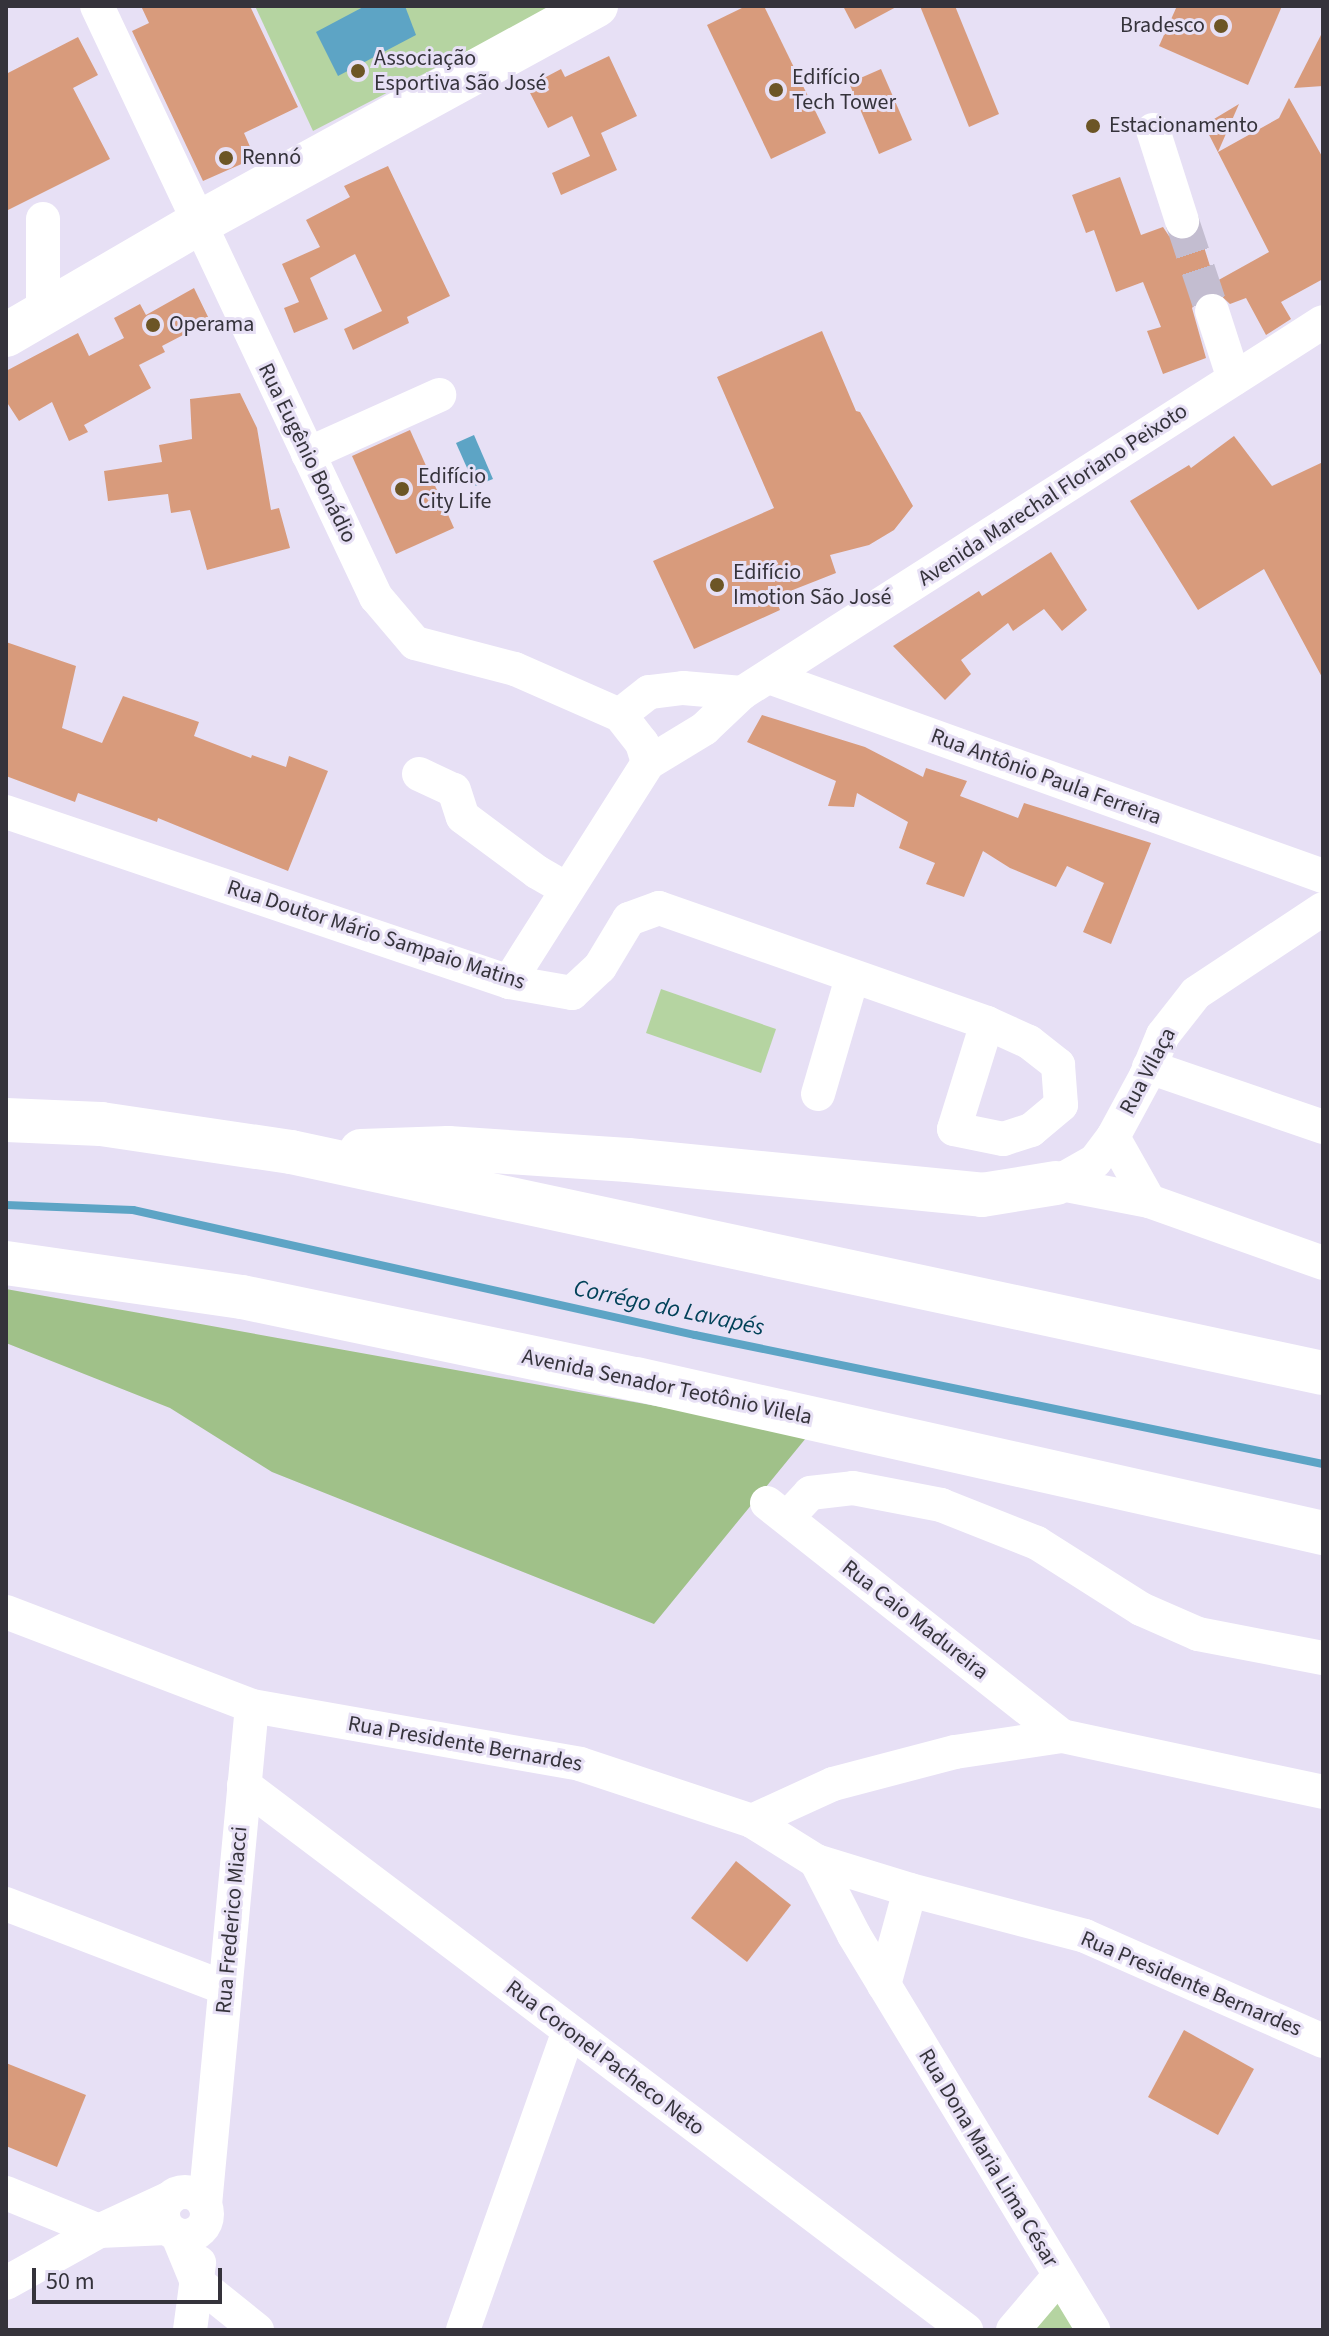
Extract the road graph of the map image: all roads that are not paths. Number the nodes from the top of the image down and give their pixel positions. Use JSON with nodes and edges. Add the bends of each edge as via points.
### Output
{"nodes":[{"id":1,"x":97,"y":6,"type":"edge"},
{"id":2,"x":579,"y":10,"type":"edge"},
{"id":3,"x":1153,"y":130,"type":"dead end"},
{"id":4,"x":43,"y":219,"type":"dead end"},
{"id":5,"x":1182,"y":221,"type":"tunnel mouth"},
{"id":6,"x":197,"y":224,"type":"junction"},
{"id":7,"x":1212,"y":311,"type":"tunnel mouth"},
{"id":8,"x":43,"y":312,"type":"junction"},
{"id":9,"x":6,"y":335,"type":"edge"},
{"id":10,"x":1319,"y":336,"type":"edge"},
{"id":11,"x":1234,"y":379,"type":"junction"},
{"id":12,"x":439,"y":395,"type":"dead end"},
{"id":13,"x":308,"y":454,"type":"junction"},
{"id":14,"x":755,"y":685,"type":"junction"},
{"id":15,"x":620,"y":715,"type":"junction"},
{"id":16,"x":648,"y":763,"type":"junction"},
{"id":17,"x":419,"y":774,"type":"dead end"},
{"id":18,"x":6,"y":812,"type":"edge"},
{"id":19,"x":1323,"y":876,"type":"edge"},
{"id":20,"x":567,"y":889,"type":"junction"},
{"id":21,"x":1323,"y":909,"type":"edge"},
{"id":22,"x":852,"y":978,"type":"junction"},
{"id":23,"x":509,"y":982,"type":"junction"},
{"id":24,"x":987,"y":1023,"type":"dead end"},
{"id":25,"x":1149,"y":1067,"type":"junction"},
{"id":26,"x":818,"y":1094,"type":"dead end"},
{"id":27,"x":6,"y":1120,"type":"edge"},
{"id":28,"x":1323,"y":1127,"type":"edge"},
{"id":29,"x":1113,"y":1137,"type":"junction"},
{"id":30,"x":291,"y":1152,"type":"junction"},
{"id":31,"x":1056,"y":1183,"type":"junction"},
{"id":32,"x":1149,"y":1201,"type":"junction"},
{"id":33,"x":6,"y":1263,"type":"edge"},
{"id":34,"x":1323,"y":1263,"type":"edge"},
{"id":35,"x":1323,"y":1373,"type":"edge"},
{"id":36,"x":1323,"y":1533,"type":"edge"},
{"id":37,"x":6,"y":1612,"type":"edge"},
{"id":38,"x":1323,"y":1658,"type":"edge"},
{"id":39,"x":252,"y":1706,"type":"junction"},
{"id":40,"x":1062,"y":1736,"type":"junction"},
{"id":41,"x":244,"y":1785,"type":"junction"},
{"id":42,"x":1323,"y":1792,"type":"edge"},
{"id":43,"x":752,"y":1821,"type":"junction"},
{"id":44,"x":816,"y":1861,"type":"junction"},
{"id":45,"x":910,"y":1890,"type":"junction"},
{"id":46,"x":6,"y":1904,"type":"edge"},
{"id":47,"x":884,"y":1985,"type":"junction"},
{"id":48,"x":225,"y":1988,"type":"junction"},
{"id":49,"x":569,"y":2031,"type":"junction"},
{"id":50,"x":1323,"y":2041,"type":"edge"},
{"id":51,"x":6,"y":2193,"type":"edge"},
{"id":52,"x":184,"y":2215,"type":"junction"},
{"id":53,"x":99,"y":2231,"type":"junction"},
{"id":54,"x":1059,"y":2276,"type":"junction"},
{"id":55,"x":197,"y":2282,"type":"junction"},
{"id":56,"x":6,"y":2283,"type":"edge"},
{"id":57,"x":190,"y":2330,"type":"edge"},
{"id":58,"x":257,"y":2330,"type":"edge"},
{"id":59,"x":463,"y":2330,"type":"edge"},
{"id":60,"x":966,"y":2330,"type":"edge"},
{"id":61,"x":1013,"y":2330,"type":"edge"},
{"id":62,"x":1093,"y":2330,"type":"edge"}],
"edges":[{"from":1,"to":6,"type":"street","name":"Rua Eugênio Bonádio"},
{"from":2,"to":6,"type":"main road"},
{"from":3,"to":5,"type":"street"},
{"from":4,"to":8,"type":"street"},
{"from":6,"to":8,"type":"main road"},
{"from":6,"to":13,"type":"street","name":"Rua Eugênio Bonádio"},
{"from":7,"to":11,"type":"street"},
{"from":8,"to":9,"type":"main road"},
{"from":10,"to":11,"type":"street","name":"Avenida Marechal Floriano Peixoto"},
{"from":11,"to":14,"type":"street","name":"Avenida Marechal Floriano Peixoto"},
{"from":12,"to":13,"type":"street"},
{"from":13,"to":15,"type":"street","name":"Rua Eugênio Bonádio","via":[[376,597],[415,643],[515,669]]},
{"from":14,"to":15,"type":"street","via":[[649,692]]},
{"from":14,"to":16,"type":"street","name":"Avenida Marechal Floriano Peixoto","via":[[704,729]]},
{"from":14,"to":19,"type":"street","name":"Rua Antônio Paula Ferreira"},
{"from":15,"to":16,"type":"street","via":[[642,743]]},
{"from":16,"to":20,"type":"street","name":"Avenida Marechal Floriano Peixoto"},
{"from":17,"to":20,"type":"street","via":[[454,790],[463,817]]},
{"from":18,"to":23,"type":"street","name":"Rua Doutor Mário Sampaio Matins"},
{"from":20,"to":23,"type":"street","name":"Avenida Marechal Floriano Peixoto"},
{"from":21,"to":25,"type":"street","name":"Rua Vilaça","via":[[1196,993],[1163,1035]]},
{"from":22,"to":23,"type":"street","name":"Rua Doutor Mário Sampaio Matins","via":[[659,908],[629,919],[600,967],[572,993]]},
{"from":22,"to":24,"type":"street","name":"Rua Doutor Mário Sampaio Matins"},
{"from":22,"to":26,"type":"street"},
{"from":25,"to":28,"type":"street"},
{"from":25,"to":29,"type":"street","name":"Rua Vilaça"},
{"from":27,"to":30,"type":"main road","via":[[101,1124]]},
{"from":29,"to":31,"type":"street","name":"Rua Vilaça","via":[[1095,1161]]},
{"from":29,"to":32,"type":"street"},
{"from":30,"to":31,"type":"main road","via":[[448,1148],[982,1195]]},
{"from":30,"to":35,"type":"main road"},
{"from":31,"to":32,"type":"street"},
{"from":32,"to":34,"type":"street"},
{"from":33,"to":36,"type":"main road","name":"Avenida Senador Teotônio Vilela","via":[[242,1297]]},
{"from":37,"to":39,"type":"street","name":"Rua Presidente Bernardes"},
{"from":38,"to":40,"type":"street","name":"Rua Caio Madureira","via":[[1198,1634],[1141,1609],[1037,1543],[941,1505],[853,1488],[810,1493],[777,1511]]},
{"from":39,"to":41,"type":"street","name":"Rua Frederico Miacci"},
{"from":39,"to":43,"type":"street","name":"Rua Presidente Bernardes","via":[[580,1764]]},
{"from":40,"to":42,"type":"street","name":"Rua Caio Madureira"},
{"from":40,"to":43,"type":"street","name":"Rua Caio Madureira","via":[[955,1752],[833,1784]]},
{"from":41,"to":48,"type":"street","name":"Rua Frederico Miacci"},
{"from":41,"to":49,"type":"street","name":"Rua Coronel Pacheco Neto"},
{"from":43,"to":44,"type":"street","name":"Rua Presidente Bernardes"},
{"from":44,"to":45,"type":"street","name":"Rua Presidente Bernardes"},
{"from":44,"to":47,"type":"street","name":"Rua Dona Maria Lima César"},
{"from":45,"to":47,"type":"street"},
{"from":45,"to":50,"type":"street","name":"Rua Presidente Bernardes","via":[[1085,1936]]},
{"from":46,"to":48,"type":"street"},
{"from":47,"to":54,"type":"street","name":"Rua Dona Maria Lima César"},
{"from":48,"to":52,"type":"street","name":"Rua Frederico Miacci","via":[[211,2134]]},
{"from":49,"to":59,"type":"street"},
{"from":49,"to":60,"type":"street","name":"Rua Coronel Pacheco Neto"},
{"from":51,"to":53,"type":"street"},
{"from":52,"to":53,"type":"street"},
{"from":52,"to":55,"type":"street","name":"Rua Frederico Miacci"},
{"from":53,"to":56,"type":"street"},
{"from":54,"to":61,"type":"street"},
{"from":54,"to":62,"type":"street","name":"Rua Dona Maria Lima César"},
{"from":55,"to":57,"type":"street","name":"Rua Frederico Miacci"},
{"from":55,"to":58,"type":"street"}]}
